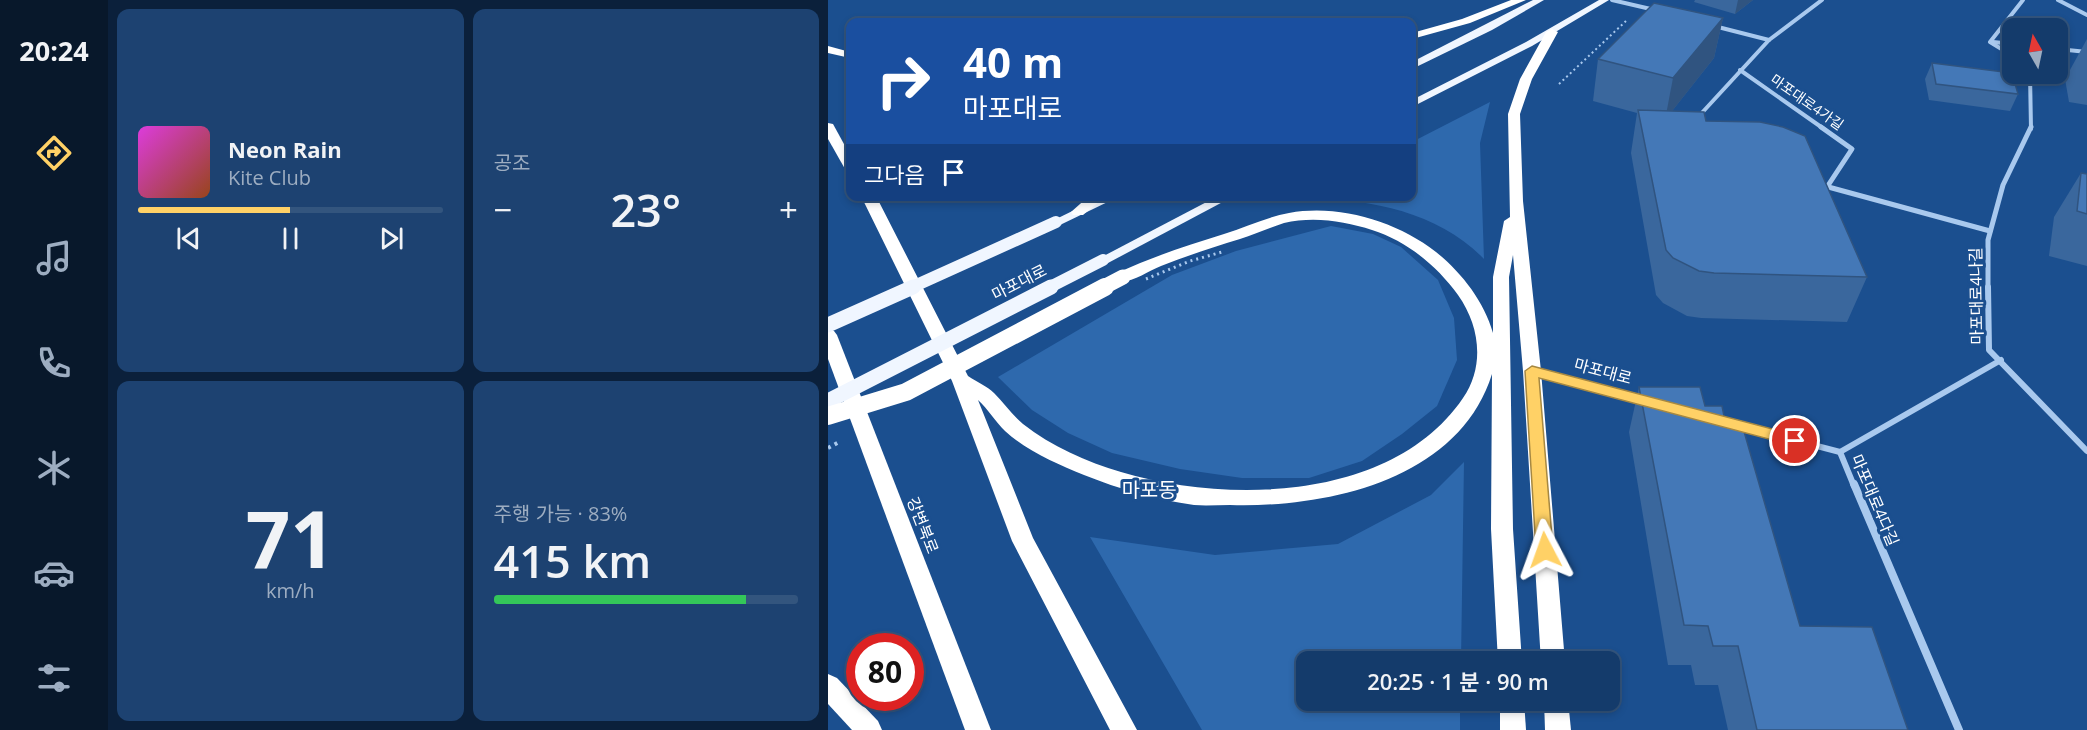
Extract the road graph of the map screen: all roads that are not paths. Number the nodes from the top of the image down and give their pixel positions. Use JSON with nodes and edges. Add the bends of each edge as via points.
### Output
{"nodes":[{"id":1,"x":1521,"y":0,"type":"edge"},
{"id":2,"x":1540,"y":0,"type":"edge"},
{"id":3,"x":1605,"y":0,"type":"edge"},
{"id":4,"x":1612,"y":0,"type":"edge"},
{"id":5,"x":1822,"y":0,"type":"edge"},
{"id":6,"x":2023,"y":0,"type":"edge"},
{"id":7,"x":2058,"y":0,"type":"edge"},
{"id":8,"x":1665,"y":13,"type":"edge"},
{"id":9,"x":2087,"y":15,"type":"edge"},
{"id":10,"x":1711,"y":25,"type":"edge"},
{"id":11,"x":1552,"y":32,"type":"junction"},
{"id":12,"x":1416,"y":35,"type":"edge"},
{"id":13,"x":1768,"y":40,"type":"junction"},
{"id":14,"x":1990,"y":42,"type":"junction"},
{"id":15,"x":2002,"y":43,"type":"edge"},
{"id":16,"x":828,"y":49,"type":"edge"},
{"id":17,"x":2002,"y":49,"type":"edge"},
{"id":18,"x":2068,"y":50,"type":"edge"},
{"id":19,"x":2087,"y":52,"type":"edge"},
{"id":20,"x":846,"y":54,"type":"edge"},
{"id":21,"x":1416,"y":64,"type":"edge"},
{"id":22,"x":1740,"y":70,"type":"junction"},
{"id":23,"x":2030,"y":84,"type":"edge"},
{"id":24,"x":1416,"y":102,"type":"edge"},
{"id":25,"x":1696,"y":120,"type":"edge"},
{"id":26,"x":828,"y":127,"type":"edge"},
{"id":27,"x":846,"y":159,"type":"edge"},
{"id":28,"x":1815,"y":183,"type":"edge"},
{"id":29,"x":1827,"y":187,"type":"junction"},
{"id":30,"x":872,"y":201,"type":"edge"},
{"id":31,"x":1092,"y":201,"type":"edge"},
{"id":32,"x":1103,"y":201,"type":"edge"},
{"id":33,"x":1218,"y":201,"type":"edge"},
{"id":34,"x":1516,"y":201,"type":"junction"},
{"id":35,"x":1078,"y":212,"type":"junction"},
{"id":36,"x":1990,"y":231,"type":"junction"},
{"id":37,"x":828,"y":325,"type":"edge"},
{"id":38,"x":828,"y":335,"type":"edge"},
{"id":39,"x":2001,"y":360,"type":"junction"},
{"id":40,"x":1532,"y":371,"type":"junction"},
{"id":41,"x":962,"y":381,"type":"junction"},
{"id":42,"x":828,"y":401,"type":"edge"},
{"id":43,"x":1654,"y":403,"type":"edge"},
{"id":44,"x":828,"y":416,"type":"edge"},
{"id":45,"x":1724,"y":422,"type":"edge"},
{"id":46,"x":2087,"y":451,"type":"edge"},
{"id":47,"x":1840,"y":452,"type":"junction"},
{"id":48,"x":1509,"y":651,"type":"edge"},
{"id":49,"x":1552,"y":651,"type":"edge"},
{"id":50,"x":830,"y":688,"type":"edge"},
{"id":51,"x":1512,"y":711,"type":"edge"},
{"id":52,"x":1557,"y":711,"type":"edge"},
{"id":53,"x":869,"y":730,"type":"edge"},
{"id":54,"x":978,"y":730,"type":"edge"},
{"id":55,"x":1124,"y":730,"type":"edge"},
{"id":56,"x":1513,"y":730,"type":"edge"},
{"id":57,"x":1558,"y":730,"type":"edge"},
{"id":58,"x":1959,"y":730,"type":"edge"}],
"edges":[{"from":1,"to":12,"type":"highway"},
{"from":2,"to":21,"type":"main road"},
{"from":3,"to":11,"type":"main road"},
{"from":4,"to":8,"type":"street"},
{"from":5,"to":13,"type":"street"},
{"from":6,"to":14,"type":"street"},
{"from":7,"to":9,"type":"street"},
{"from":10,"to":13,"type":"street"},
{"from":11,"to":24,"type":"main road"},
{"from":11,"to":34,"type":"highway","via":[[1526,79],[1514,114]]},
{"from":13,"to":22,"type":"street"},
{"from":14,"to":15,"type":"street"},
{"from":14,"to":17,"type":"street"},
{"from":16,"to":20,"type":"highway"},
{"from":18,"to":19,"type":"street"},
{"from":22,"to":25,"type":"street"},
{"from":22,"to":29,"type":"street","name":"마포대로4가길","via":[[1852,149]]},
{"from":23,"to":36,"type":"street","name":"마포대로4나길","via":[[2031,131],[2003,185]]},
{"from":26,"to":27,"type":"highway"},
{"from":28,"to":29,"type":"street"},
{"from":29,"to":36,"type":"street"},
{"from":30,"to":41,"type":"highway"},
{"from":31,"to":35,"type":"highway"},
{"from":32,"to":35,"type":"main road"},
{"from":33,"to":42,"type":"main road","name":"마포대로","bridge":true},
{"from":34,"to":40,"type":"highway"},
{"from":34,"to":48,"type":"highway","via":[[1501,277],[1502,529]]},
{"from":35,"to":37,"type":"main road","bridge":true},
{"from":36,"to":39,"type":"street","name":"마포대로4나길","via":[[1989,350]]},
{"from":38,"to":54,"type":"highway","name":"강변북로"},
{"from":39,"to":46,"type":"street","name":"마포대로4나길"},
{"from":39,"to":47,"type":"street","name":"마포대로4다길"},
{"from":40,"to":43,"type":"street","name":"마포대로"},
{"from":40,"to":49,"type":"highway"},
{"from":41,"to":44,"type":"highway","bridge":true,"via":[[984,394],[1021,432],[1081,465],[1194,496],[1263,497],[1331,488],[1380,475],[1423,452],[1449,430],[1475,397],[1486,361],[1485,331],[1470,298],[1451,274],[1407,239],[1351,220],[1293,217],[1153,262],[906,392]]},
{"from":41,"to":55,"type":"highway","via":[[1023,541]]},
{"from":45,"to":47,"type":"street"},
{"from":47,"to":58,"type":"street","name":"마포대로4다길"},
{"from":50,"to":53,"type":"highway"},
{"from":51,"to":56,"type":"highway"},
{"from":52,"to":57,"type":"highway"}]}
